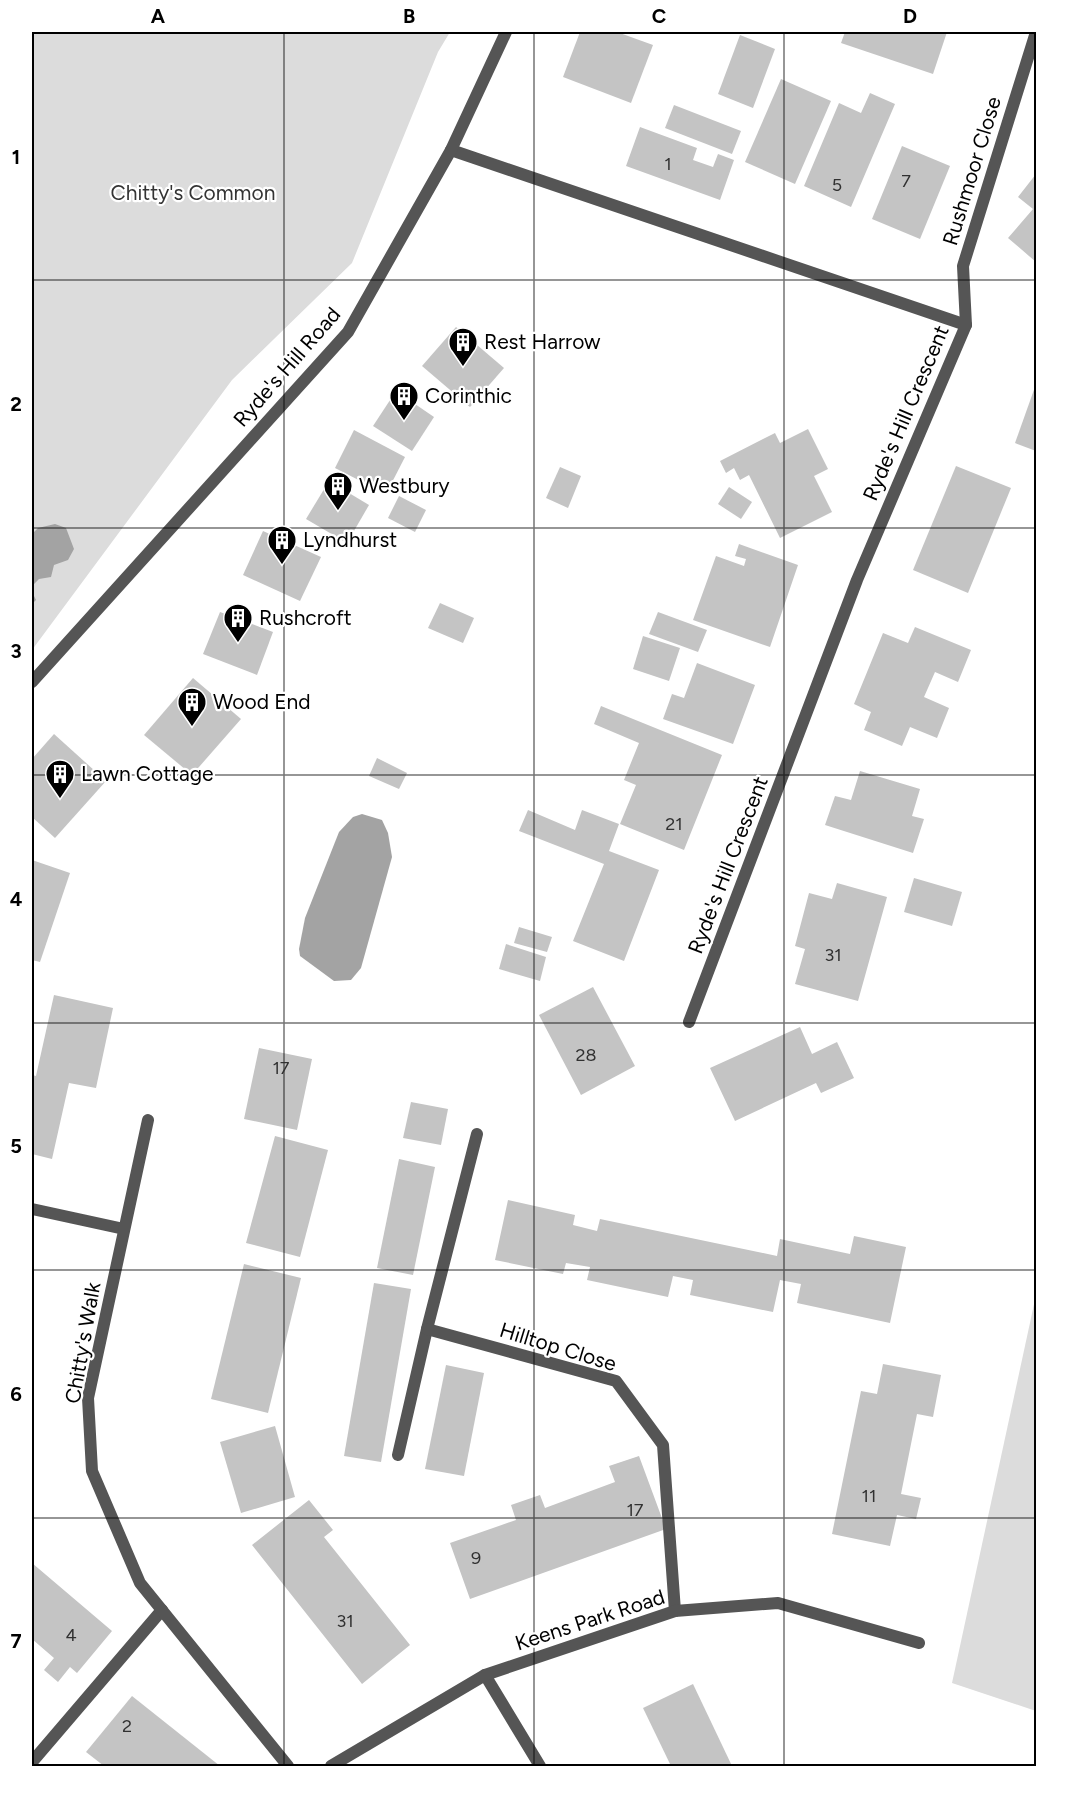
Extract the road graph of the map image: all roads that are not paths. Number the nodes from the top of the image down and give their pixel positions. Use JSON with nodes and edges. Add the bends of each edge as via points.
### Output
{"nodes":[{"id":1,"x":506,"y":32,"type":"edge"},
{"id":2,"x":1036,"y":32,"type":"edge"},
{"id":3,"x":451,"y":150,"type":"junction"},
{"id":4,"x":966,"y":325,"type":"junction"},
{"id":5,"x":32,"y":682,"type":"edge"},
{"id":6,"x":689,"y":1022,"type":"dead end"},
{"id":7,"x":148,"y":1120,"type":"dead end"},
{"id":8,"x":477,"y":1134,"type":"dead end"},
{"id":9,"x":32,"y":1209,"type":"edge"},
{"id":10,"x":124,"y":1229,"type":"junction"},
{"id":11,"x":427,"y":1329,"type":"junction"},
{"id":12,"x":399,"y":1455,"type":"dead end"},
{"id":13,"x":162,"y":1610,"type":"junction"},
{"id":14,"x":675,"y":1611,"type":"junction"},
{"id":15,"x":919,"y":1643,"type":"dead end"},
{"id":16,"x":485,"y":1675,"type":"junction"},
{"id":17,"x":32,"y":1762,"type":"edge"},
{"id":18,"x":288,"y":1767,"type":"edge"},
{"id":19,"x":331,"y":1767,"type":"edge"},
{"id":20,"x":540,"y":1767,"type":"edge"}],
"edges":[{"from":1,"to":3,"type":"street","name":"Ryde's Hill Road"},
{"from":2,"to":4,"type":"street","name":"Rushmoor Close","via":[[963,266]]},
{"from":3,"to":4,"type":"street","name":"Ryde's Hill Crescent"},
{"from":3,"to":5,"type":"street","name":"Ryde's Hill Road","via":[[348,332]]},
{"from":4,"to":6,"type":"street","name":"Ryde's Hill Crescent","via":[[857,580]]},
{"from":7,"to":10,"type":"street","name":"Chitty's Walk"},
{"from":8,"to":11,"type":"street"},
{"from":9,"to":10,"type":"street"},
{"from":10,"to":13,"type":"street","name":"Chitty's Walk","via":[[88,1398],[92,1471],[140,1583]]},
{"from":11,"to":12,"type":"street"},
{"from":11,"to":14,"type":"street","name":"Hilltop Close","via":[[616,1381],[663,1445]]},
{"from":13,"to":17,"type":"street"},
{"from":13,"to":18,"type":"street","name":"Chitty's Walk"},
{"from":14,"to":15,"type":"street","name":"Keens Park Road","via":[[778,1603]]},
{"from":14,"to":16,"type":"street","name":"Keens Park Road"},
{"from":16,"to":19,"type":"street","name":"Keens Park Road"},
{"from":16,"to":20,"type":"street"}]}
